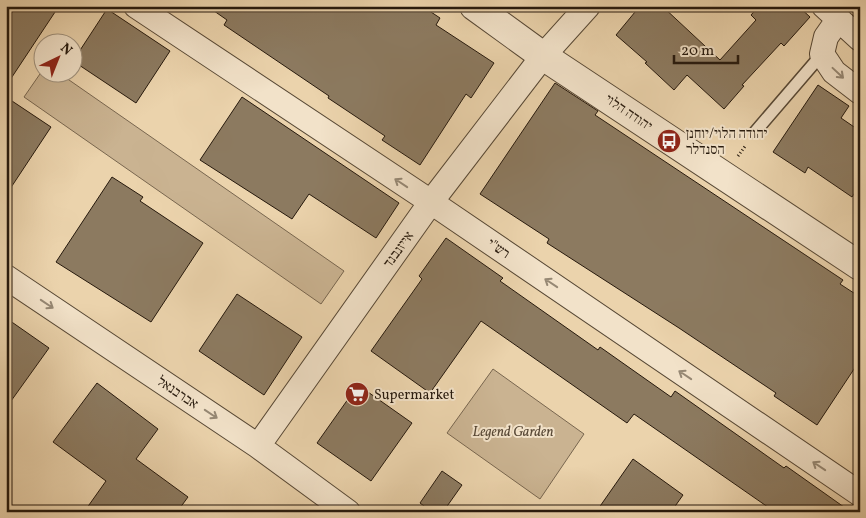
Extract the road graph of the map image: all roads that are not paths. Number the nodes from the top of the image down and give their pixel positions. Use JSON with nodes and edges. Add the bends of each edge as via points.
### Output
{"nodes":[{"id":1,"x":136,"y":6,"type":"edge"},
{"id":2,"x":474,"y":6,"type":"edge"},
{"id":3,"x":588,"y":6,"type":"edge"},
{"id":4,"x":831,"y":13,"type":"edge"},
{"id":5,"x":860,"y":38,"type":"edge"},
{"id":6,"x":822,"y":54,"type":"junction"},
{"id":7,"x":543,"y":56,"type":"junction"},
{"id":8,"x":860,"y":92,"type":"edge"},
{"id":9,"x":755,"y":132,"type":"road end"},
{"id":10,"x":431,"y":202,"type":"junction"},
{"id":11,"x":860,"y":266,"type":"edge"},
{"id":12,"x":6,"y":277,"type":"edge"},
{"id":13,"x":258,"y":446,"type":"junction"},
{"id":14,"x":860,"y":494,"type":"edge"},
{"id":15,"x":348,"y":512,"type":"edge"}],
"edges":[{"from":10,"to":1,"type":"street","name":"רש\"י","one_way":true},
{"from":2,"to":7,"type":"street","name":"יהודה הלוי"},
{"from":3,"to":7,"type":"street","name":"אייזנבנד"},
{"from":4,"to":5,"type":"street"},
{"from":4,"to":6,"type":"street"},
{"from":6,"to":8,"type":"street","one_way":true,"via":[[834,72]]},
{"from":6,"to":9,"type":"lane"},
{"from":7,"to":10,"type":"street","name":"אייזנבנד"},
{"from":7,"to":11,"type":"street","name":"יהודה הלוי"},
{"from":10,"to":13,"type":"street","name":"אייזנבנד"},
{"from":14,"to":10,"type":"street","name":"רש\"י","one_way":true},
{"from":12,"to":13,"type":"street","name":"אברבנאל","one_way":true},
{"from":13,"to":15,"type":"street","name":"אברבנאל"}]}
